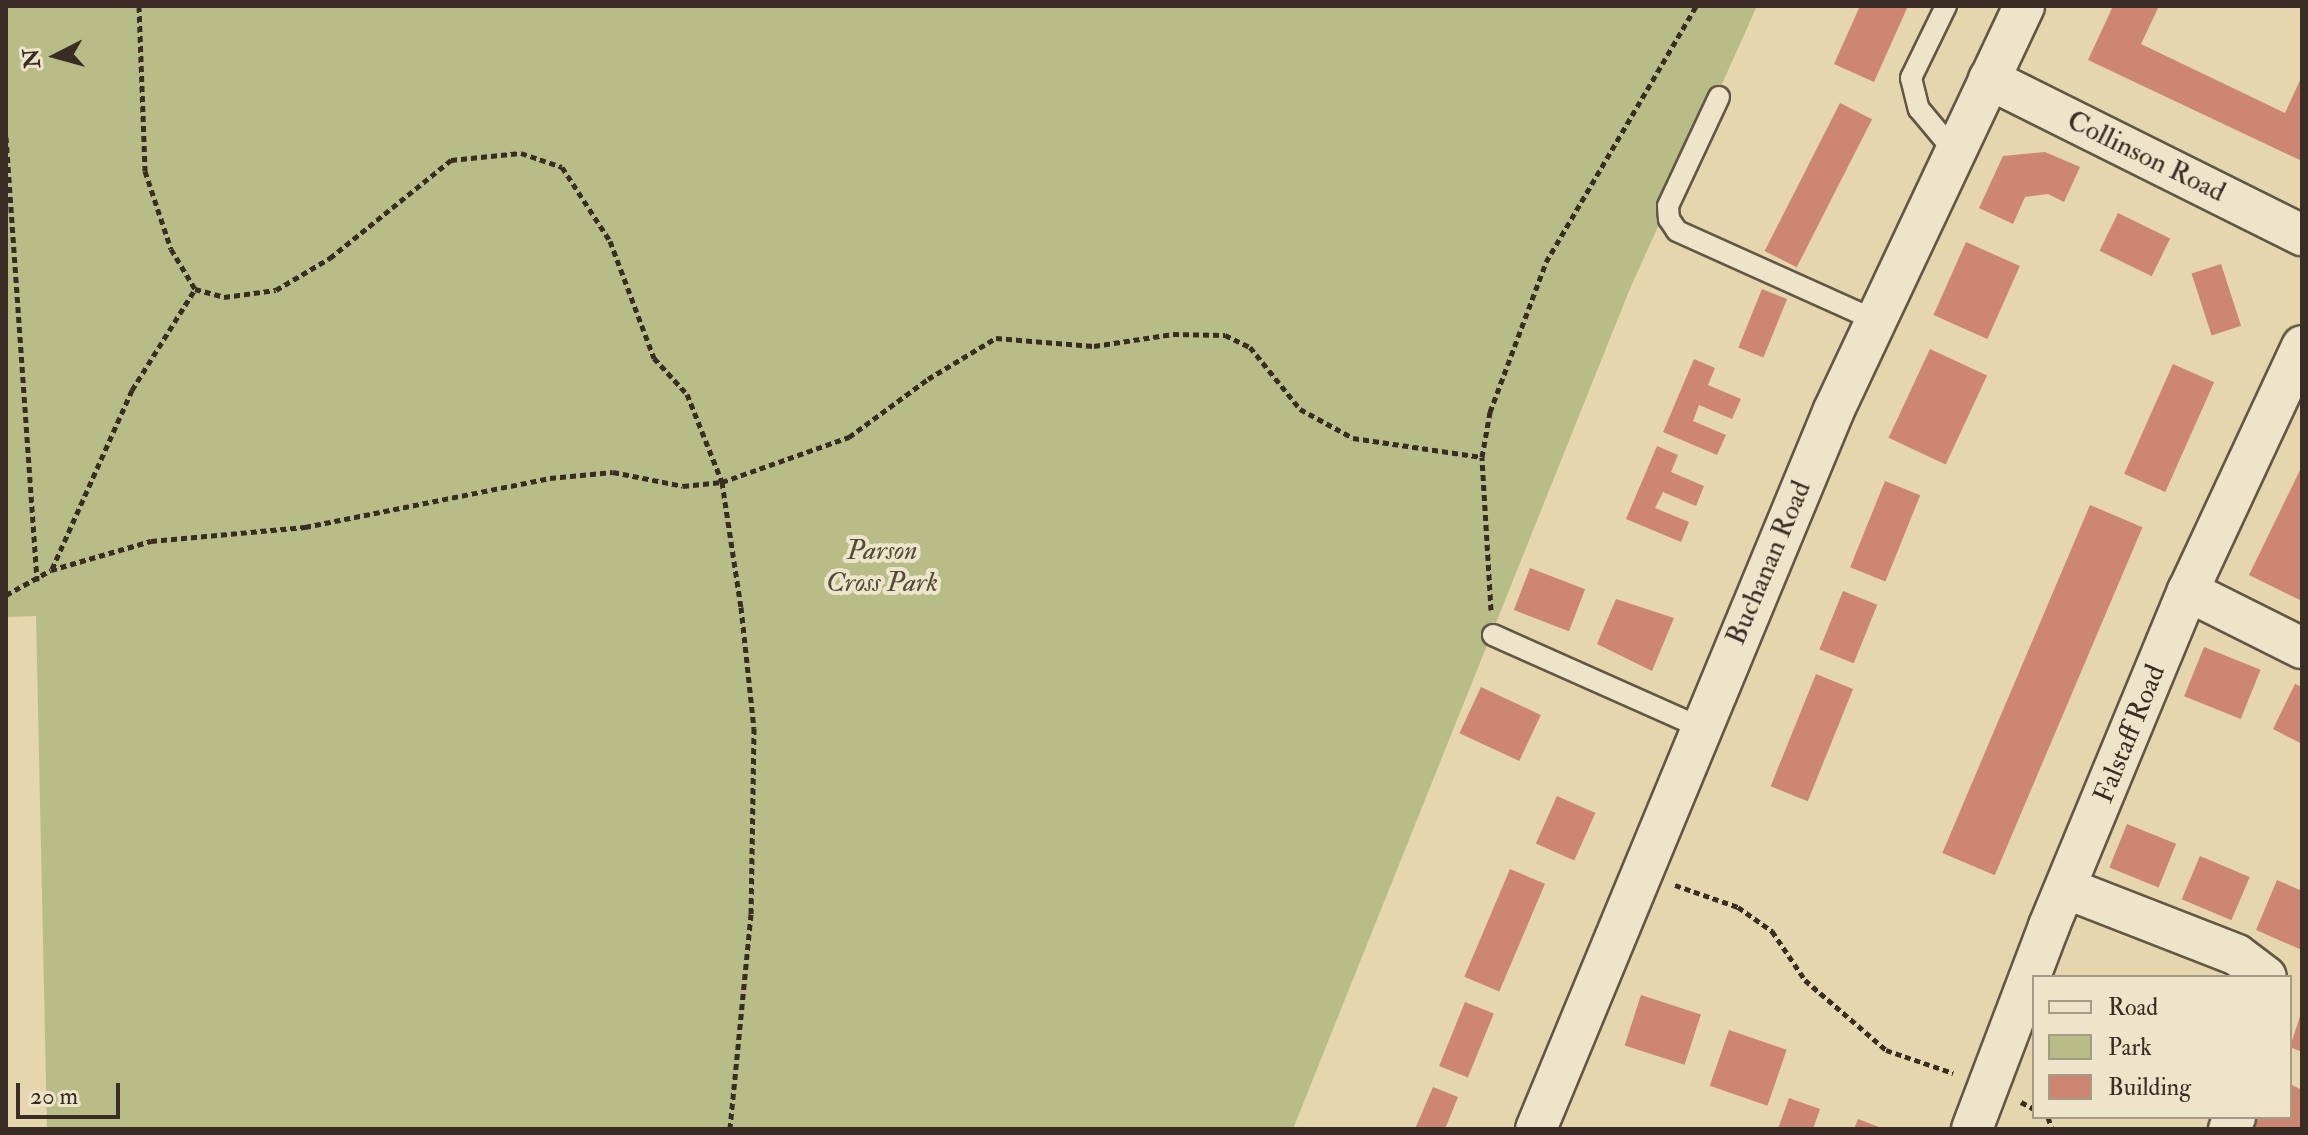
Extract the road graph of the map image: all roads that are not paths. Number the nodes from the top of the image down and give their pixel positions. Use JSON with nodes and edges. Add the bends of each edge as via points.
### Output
{"nodes":[{"id":1,"x":1946,"y":6,"type":"edge"},
{"id":2,"x":2024,"y":6,"type":"edge"},
{"id":3,"x":1989,"y":79,"type":"junction"},
{"id":4,"x":1719,"y":97,"type":"dead end"},
{"id":5,"x":1955,"y":152,"type":"junction"},
{"id":6,"x":2302,"y":235,"type":"edge"},
{"id":7,"x":1875,"y":320,"type":"junction"},
{"id":8,"x":2302,"y":346,"type":"edge"},
{"id":9,"x":2188,"y":591,"type":"junction"},
{"id":10,"x":1493,"y":635,"type":"road end"},
{"id":11,"x":2302,"y":648,"type":"edge"},
{"id":12,"x":1700,"y":727,"type":"junction"},
{"id":13,"x":2068,"y":889,"type":"junction"},
{"id":14,"x":2263,"y":975,"type":"edge"},
{"id":15,"x":1536,"y":1129,"type":"edge"},
{"id":16,"x":1972,"y":1129,"type":"edge"}],
"edges":[{"from":1,"to":5,"type":"lane","via":[[1911,78],[1919,109]]},
{"from":2,"to":3,"type":"street","name":"Buchanan Road"},
{"from":3,"to":5,"type":"street","name":"Buchanan Road"},
{"from":3,"to":6,"type":"street","name":"Collinson Road"},
{"from":4,"to":7,"type":"lane","via":[[1668,206],[1677,231]]},
{"from":5,"to":7,"type":"street","name":"Buchanan Road"},
{"from":7,"to":12,"type":"street","name":"Buchanan Road"},
{"from":8,"to":9,"type":"street","name":"Falstaff Road"},
{"from":9,"to":11,"type":"street"},
{"from":9,"to":13,"type":"street","name":"Falstaff Road"},
{"from":10,"to":12,"type":"lane"},
{"from":12,"to":15,"type":"street","name":"Buchanan Road"},
{"from":13,"to":14,"type":"street","via":[[2237,955]]},
{"from":13,"to":16,"type":"street","name":"Falstaff Road"}]}
